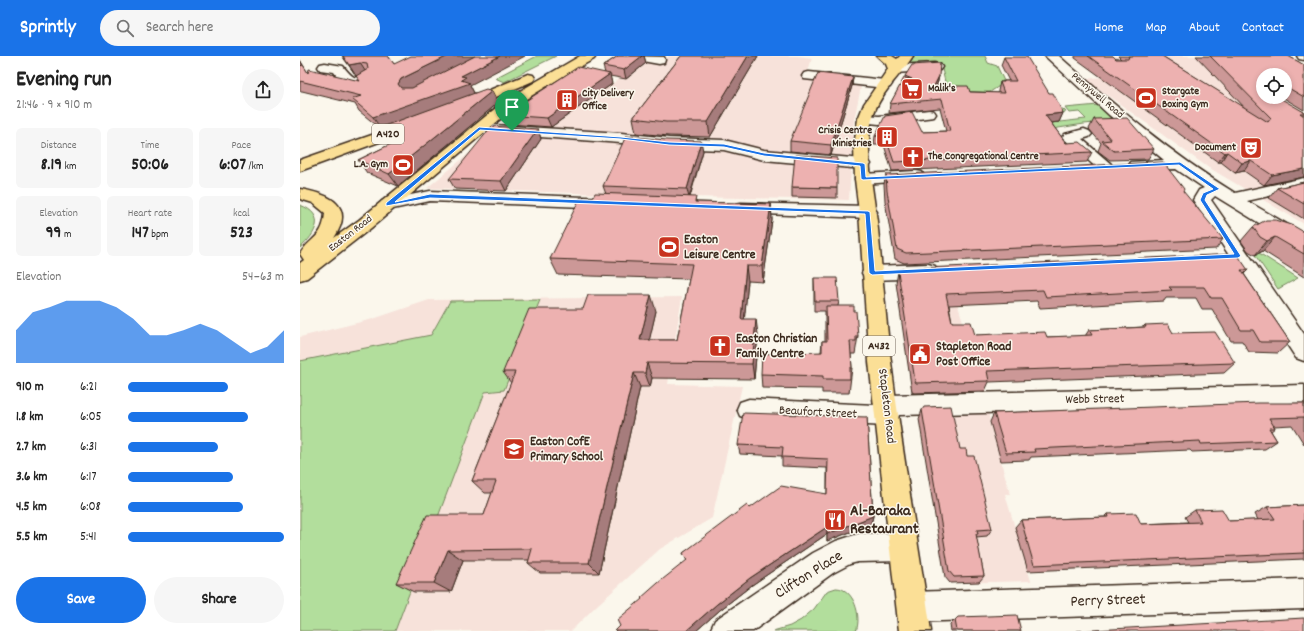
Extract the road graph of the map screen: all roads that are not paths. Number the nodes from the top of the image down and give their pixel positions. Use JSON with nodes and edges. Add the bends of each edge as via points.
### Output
{"nodes":[{"id":1,"x":572,"y":56,"type":"edge"},
{"id":2,"x":590,"y":56,"type":"edge"},
{"id":3,"x":635,"y":56,"type":"edge"},
{"id":4,"x":1051,"y":56,"type":"edge"},
{"id":5,"x":659,"y":60,"type":"dead end"},
{"id":6,"x":322,"y":65,"type":"edge"},
{"id":7,"x":893,"y":66,"type":"edge"},
{"id":8,"x":935,"y":68,"type":"edge"},
{"id":9,"x":809,"y":76,"type":"dead end"},
{"id":10,"x":368,"y":78,"type":"edge"},
{"id":11,"x":476,"y":101,"type":"junction"},
{"id":12,"x":513,"y":102,"type":"junction"},
{"id":13,"x":456,"y":109,"type":"edge"},
{"id":14,"x":929,"y":114,"type":"dead end"},
{"id":15,"x":429,"y":119,"type":"edge"},
{"id":16,"x":865,"y":119,"type":"junction"},
{"id":17,"x":479,"y":129,"type":"junction"},
{"id":18,"x":1084,"y":134,"type":"dead end"},
{"id":19,"x":1180,"y":164,"type":"junction"},
{"id":20,"x":300,"y":166,"type":"edge"},
{"id":21,"x":1105,"y":167,"type":"junction"},
{"id":22,"x":1081,"y":168,"type":"edge"},
{"id":23,"x":863,"y":172,"type":"junction"},
{"id":24,"x":933,"y":175,"type":"edge"},
{"id":25,"x":1304,"y":182,"type":"edge"},
{"id":26,"x":300,"y":194,"type":"edge"},
{"id":27,"x":1225,"y":194,"type":"junction"},
{"id":28,"x":388,"y":204,"type":"junction"},
{"id":29,"x":627,"y":204,"type":"edge"},
{"id":30,"x":728,"y":208,"type":"edge"},
{"id":31,"x":868,"y":212,"type":"junction"},
{"id":32,"x":1304,"y":242,"type":"edge"},
{"id":33,"x":300,"y":263,"type":"edge"},
{"id":34,"x":944,"y":270,"type":"edge"},
{"id":35,"x":300,"y":273,"type":"edge"},
{"id":36,"x":872,"y":273,"type":"junction"},
{"id":37,"x":1304,"y":352,"type":"edge"},
{"id":38,"x":1304,"y":395,"type":"edge"},
{"id":39,"x":749,"y":410,"type":"dead end"},
{"id":40,"x":887,"y":410,"type":"junction"},
{"id":41,"x":903,"y":548,"type":"junction"},
{"id":42,"x":1304,"y":594,"type":"edge"},
{"id":43,"x":913,"y":619,"type":"edge"},
{"id":44,"x":726,"y":631,"type":"edge"}],
"edges":[{"from":1,"to":11,"type":"main road"},
{"from":2,"to":12,"type":"main road","name":"Easton Road"},
{"from":3,"to":5,"type":"street"},
{"from":4,"to":19,"type":"street","name":"Pennywell Road"},
{"from":6,"to":10,"type":"street","via":[[338,69],[347,80],[359,83]]},
{"from":7,"to":8,"type":"street"},
{"from":7,"to":9,"type":"street"},
{"from":7,"to":16,"type":"main road","name":"Stapleton Road","number":"A432"},
{"from":11,"to":12,"type":"main road","via":[[503,98]]},
{"from":11,"to":13,"type":"main road"},
{"from":12,"to":17,"type":"main road","name":"Easton Road"},
{"from":14,"to":16,"type":"street","via":[[879,120]]},
{"from":15,"to":20,"type":"main road","number":"A420"},
{"from":16,"to":23,"type":"main road","name":"Stapleton Road","number":"A432"},
{"from":17,"to":23,"type":"street","via":[[724,145],[764,155]]},
{"from":17,"to":28,"type":"main road","name":"Easton Road"},
{"from":18,"to":21,"type":"street","via":[[1070,137]]},
{"from":19,"to":21,"type":"street"},
{"from":19,"to":27,"type":"street","name":"Pennywell Road"},
{"from":21,"to":22,"type":"street"},
{"from":23,"to":24,"type":"street"},
{"from":23,"to":31,"type":"main road","name":"Stapleton Road","number":"A432"},
{"from":25,"to":27,"type":"street"},
{"from":26,"to":33,"type":"main road","via":[[325,201],[334,212],[333,226],[320,245]]},
{"from":27,"to":32,"type":"street","name":"Pennywell Road"},
{"from":27,"to":37,"type":"street","via":[[1205,194],[1202,200],[1231,256]]},
{"from":28,"to":29,"type":"street","via":[[430,196]]},
{"from":28,"to":35,"type":"main road","name":"Easton Road"},
{"from":30,"to":31,"type":"street"},
{"from":31,"to":36,"type":"main road","name":"Stapleton Road","number":"A432"},
{"from":34,"to":36,"type":"street"},
{"from":36,"to":40,"type":"main road","name":"Stapleton Road","number":"A432"},
{"from":38,"to":40,"type":"street","name":"Webb Street"},
{"from":39,"to":40,"type":"street","name":"Beaufort Street"},
{"from":40,"to":41,"type":"main road","name":"Stapleton Road","number":"A432"},
{"from":41,"to":43,"type":"main road","name":"Stapleton Road","number":"A432"},
{"from":41,"to":44,"type":"street","name":"Clifton Place","via":[[858,548],[846,551],[824,563]]},
{"from":42,"to":43,"type":"street","name":"Perry Street"}]}
